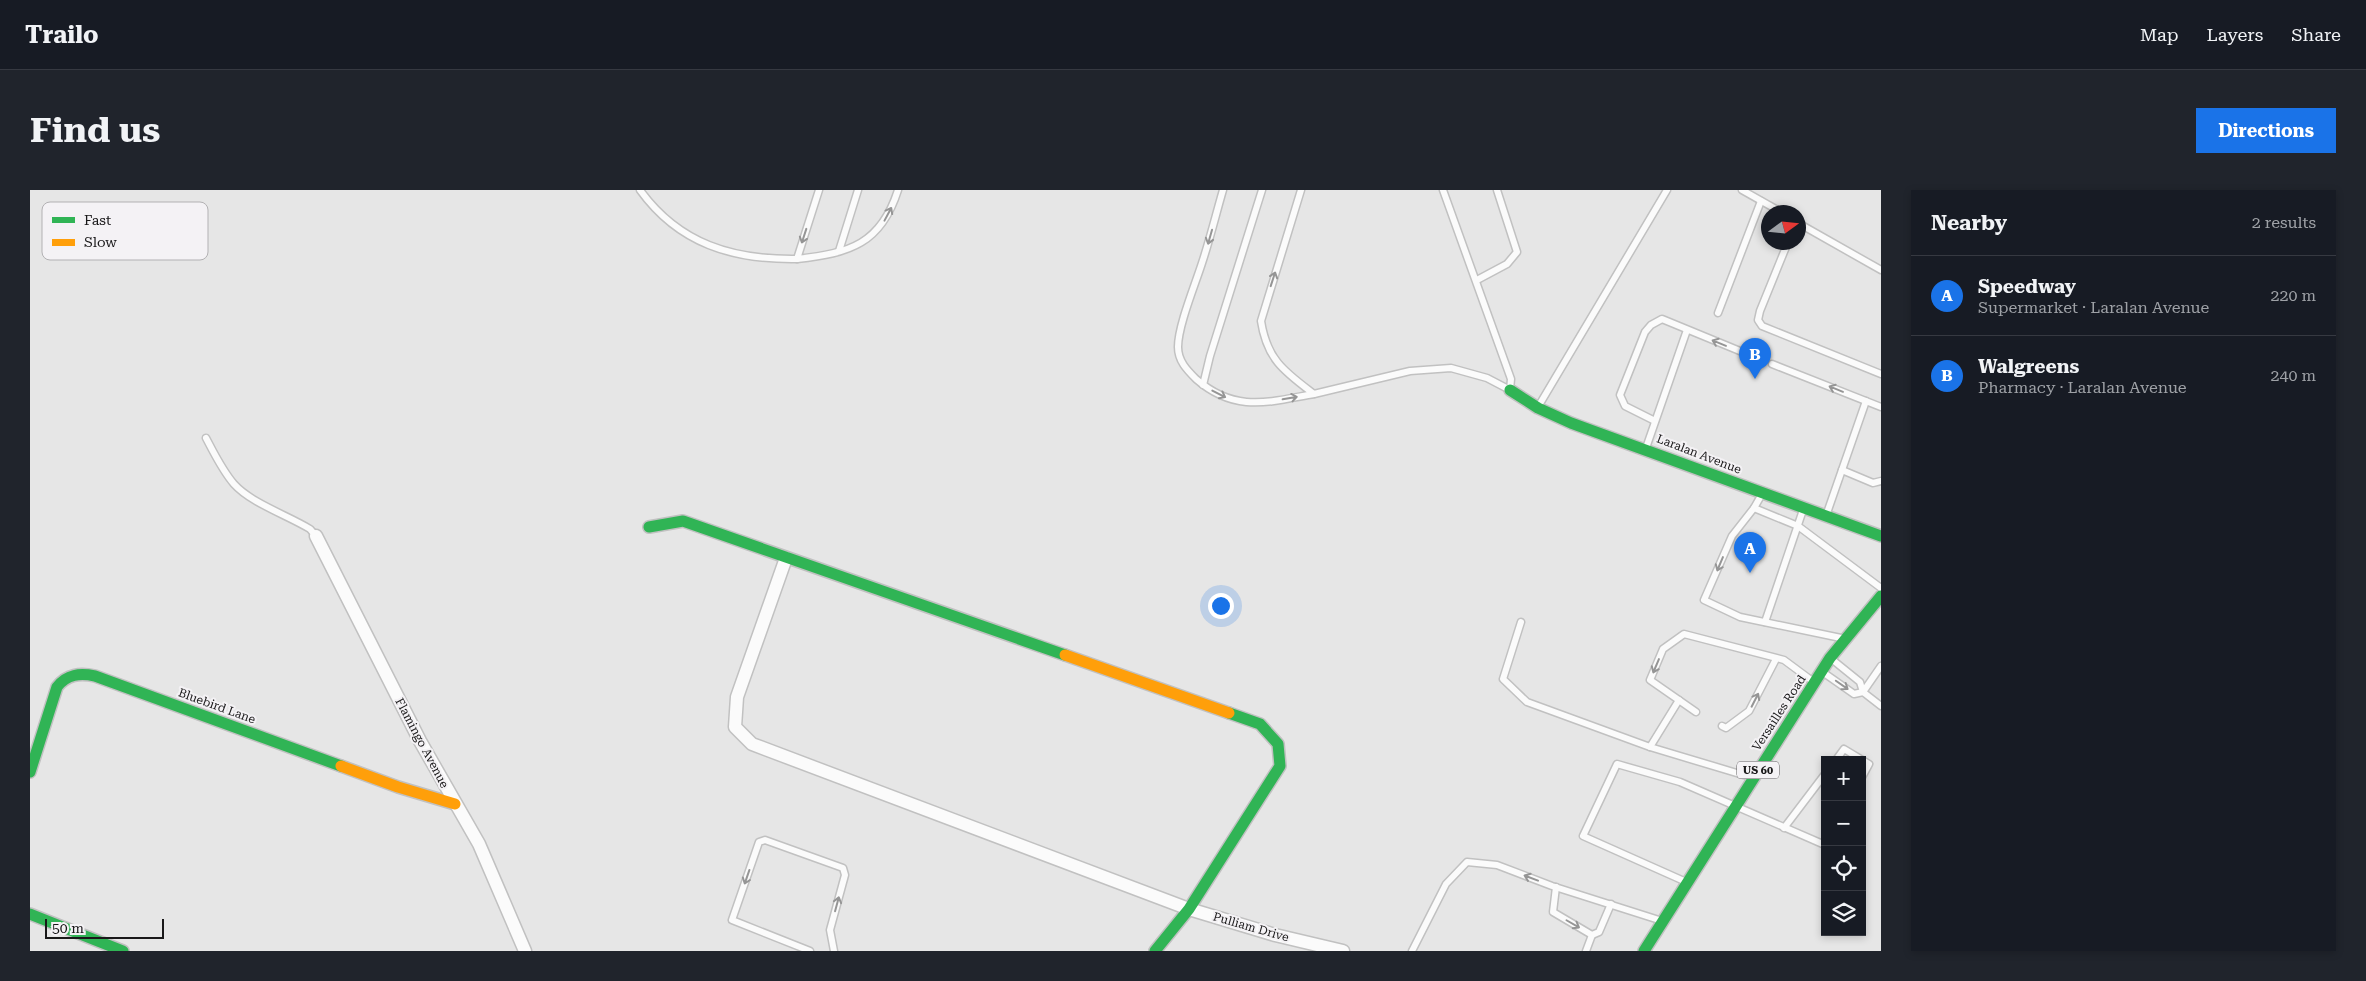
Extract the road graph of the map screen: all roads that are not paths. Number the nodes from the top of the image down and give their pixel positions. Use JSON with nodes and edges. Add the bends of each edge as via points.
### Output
{"nodes":[{"id":1,"x":640,"y":190,"type":"edge"},
{"id":2,"x":819,"y":190,"type":"edge"},
{"id":3,"x":858,"y":190,"type":"edge"},
{"id":4,"x":898,"y":190,"type":"edge"},
{"id":5,"x":1223,"y":190,"type":"edge"},
{"id":6,"x":1262,"y":190,"type":"edge"},
{"id":7,"x":1300,"y":190,"type":"edge"},
{"id":8,"x":1443,"y":190,"type":"edge"},
{"id":9,"x":1497,"y":190,"type":"edge"},
{"id":10,"x":1667,"y":190,"type":"edge"},
{"id":11,"x":1742,"y":190,"type":"edge"},
{"id":12,"x":1761,"y":201,"type":"junction"},
{"id":13,"x":1768,"y":205,"type":"edge"},
{"id":14,"x":1806,"y":227,"type":"edge"},
{"id":15,"x":839,"y":250,"type":"junction"},
{"id":16,"x":1785,"y":250,"type":"edge"},
{"id":17,"x":797,"y":259,"type":"junction"},
{"id":18,"x":1881,"y":270,"type":"edge"},
{"id":19,"x":1477,"y":280,"type":"junction"},
{"id":20,"x":1718,"y":313,"type":"dead end"},
{"id":21,"x":1687,"y":330,"type":"junction"},
{"id":22,"x":1752,"y":356,"type":"dead end"},
{"id":23,"x":1772,"y":364,"type":"dead end"},
{"id":24,"x":1881,"y":374,"type":"edge"},
{"id":25,"x":1203,"y":385,"type":"junction"},
{"id":26,"x":1510,"y":390,"type":"junction"},
{"id":27,"x":1314,"y":394,"type":"junction"},
{"id":28,"x":1866,"y":401,"type":"junction"},
{"id":29,"x":1881,"y":407,"type":"edge"},
{"id":30,"x":1538,"y":408,"type":"junction"},
{"id":31,"x":1655,"y":421,"type":"junction"},
{"id":32,"x":206,"y":438,"type":"dead end"},
{"id":33,"x":1646,"y":448,"type":"junction"},
{"id":34,"x":1842,"y":470,"type":"junction"},
{"id":35,"x":1881,"y":481,"type":"edge"},
{"id":36,"x":1762,"y":492,"type":"junction"},
{"id":37,"x":1804,"y":507,"type":"junction"},
{"id":38,"x":1754,"y":508,"type":"junction"},
{"id":39,"x":1826,"y":516,"type":"junction"},
{"id":40,"x":1798,"y":526,"type":"junction"},
{"id":41,"x":649,"y":527,"type":"dead end"},
{"id":42,"x":316,"y":536,"type":"joint"},
{"id":43,"x":1881,"y":536,"type":"edge"},
{"id":44,"x":786,"y":558,"type":"junction"},
{"id":45,"x":1881,"y":588,"type":"edge"},
{"id":46,"x":1881,"y":596,"type":"edge"},
{"id":47,"x":1521,"y":622,"type":"dead end"},
{"id":48,"x":1765,"y":622,"type":"junction"},
{"id":49,"x":1845,"y":639,"type":"junction"},
{"id":50,"x":1830,"y":658,"type":"junction"},
{"id":51,"x":1776,"y":659,"type":"junction"},
{"id":52,"x":1881,"y":666,"type":"edge"},
{"id":53,"x":1821,"y":671,"type":"junction"},
{"id":54,"x":1814,"y":682,"type":"junction"},
{"id":55,"x":1863,"y":692,"type":"junction"},
{"id":56,"x":1679,"y":700,"type":"junction"},
{"id":57,"x":1881,"y":706,"type":"edge"},
{"id":58,"x":1696,"y":712,"type":"dead end"},
{"id":59,"x":1722,"y":726,"type":"dead end"},
{"id":60,"x":1650,"y":747,"type":"junction"},
{"id":61,"x":1839,"y":756,"type":"edge"},
{"id":62,"x":1856,"y":756,"type":"edge"},
{"id":63,"x":30,"y":772,"type":"edge"},
{"id":64,"x":1753,"y":778,"type":"junction"},
{"id":65,"x":1821,"y":779,"type":"edge"},
{"id":66,"x":455,"y":804,"type":"junction"},
{"id":67,"x":1735,"y":807,"type":"junction"},
{"id":68,"x":1784,"y":828,"type":"junction"},
{"id":69,"x":1821,"y":843,"type":"edge"},
{"id":70,"x":1687,"y":883,"type":"junction"},
{"id":71,"x":1556,"y":887,"type":"junction"},
{"id":72,"x":1611,"y":904,"type":"junction"},
{"id":73,"x":1189,"y":909,"type":"junction"},
{"id":74,"x":30,"y":914,"type":"edge"},
{"id":75,"x":1662,"y":922,"type":"junction"},
{"id":76,"x":1592,"y":935,"type":"junction"},
{"id":77,"x":123,"y":951,"type":"edge"},
{"id":78,"x":525,"y":951,"type":"edge"},
{"id":79,"x":810,"y":951,"type":"edge"},
{"id":80,"x":834,"y":951,"type":"edge"},
{"id":81,"x":1156,"y":951,"type":"edge"},
{"id":82,"x":1343,"y":951,"type":"edge"},
{"id":83,"x":1412,"y":951,"type":"edge"},
{"id":84,"x":1586,"y":951,"type":"edge"},
{"id":85,"x":1644,"y":951,"type":"edge"}],
"edges":[{"from":1,"to":17,"type":"lane","via":[[655,209],[696,240],[765,260]]},
{"from":2,"to":17,"type":"lane","one_way":true},
{"from":3,"to":15,"type":"lane"},
{"from":15,"to":4,"type":"lane","one_way":true,"via":[[863,243],[873,236],[887,218]]},
{"from":5,"to":25,"type":"lane","one_way":true,"via":[[1178,346],[1180,358],[1188,371]]},
{"from":6,"to":25,"type":"lane"},
{"from":27,"to":7,"type":"lane","one_way":true,"via":[[1272,357],[1263,337],[1261,321]]},
{"from":8,"to":19,"type":"lane"},
{"from":9,"to":19,"type":"lane","via":[[1517,252],[1506,264]]},
{"from":10,"to":30,"type":"lane"},
{"from":11,"to":12,"type":"lane"},
{"from":12,"to":13,"type":"lane"},
{"from":12,"to":20,"type":"lane"},
{"from":14,"to":18,"type":"lane"},
{"from":15,"to":17,"type":"lane"},
{"from":16,"to":24,"type":"lane","via":[[1760,311],[1758,320],[1762,326]]},
{"from":19,"to":26,"type":"lane","via":[[1511,379]]},
{"from":22,"to":21,"type":"lane","one_way":true},
{"from":21,"to":31,"type":"lane"},
{"from":21,"to":31,"type":"lane","via":[[1662,320],[1650,325],[1644,332],[1620,391],[1625,406]]},
{"from":28,"to":23,"type":"lane","one_way":true},
{"from":25,"to":27,"type":"lane","one_way":true,"via":[[1219,396],[1242,402],[1263,403]]},
{"from":26,"to":27,"type":"lane","via":[[1486,378],[1451,368],[1410,372]]},
{"from":26,"to":30,"type":"main road","name":"Laralan Avenue"},
{"from":28,"to":29,"type":"lane"},
{"from":28,"to":34,"type":"lane"},
{"from":30,"to":33,"type":"main road","name":"Laralan Avenue","via":[[1571,423]]},
{"from":31,"to":33,"type":"lane"},
{"from":32,"to":42,"type":"lane","via":[[234,485],[310,529]]},
{"from":33,"to":36,"type":"main road","name":"Laralan Avenue"},
{"from":34,"to":35,"type":"lane","via":[[1873,483]]},
{"from":34,"to":39,"type":"lane"},
{"from":36,"to":37,"type":"main road","name":"Laralan Avenue"},
{"from":36,"to":38,"type":"lane"},
{"from":37,"to":39,"type":"main road","name":"Laralan Avenue"},
{"from":37,"to":40,"type":"lane"},
{"from":38,"to":40,"type":"lane"},
{"from":38,"to":48,"type":"lane","one_way":true,"via":[[1732,536],[1704,600],[1740,617]]},
{"from":39,"to":43,"type":"main road","name":"Laralan Avenue"},
{"from":40,"to":45,"type":"lane"},
{"from":40,"to":48,"type":"lane"},
{"from":41,"to":44,"type":"main road","via":[[682,521]]},
{"from":42,"to":66,"type":"street","name":"Flamingo Avenue"},
{"from":44,"to":73,"type":"street","name":"Pulliam Drive","via":[[737,697],[735,728],[752,744]]},
{"from":44,"to":73,"type":"main road","via":[[1260,724],[1278,744],[1280,766]]},
{"from":46,"to":49,"type":"main road","name":"Versailles Road","number":"US 60"},
{"from":47,"to":60,"type":"lane","via":[[1503,680],[1527,702]]},
{"from":48,"to":49,"type":"lane"},
{"from":49,"to":50,"type":"main road","name":"Versailles Road","number":"US 60"},
{"from":50,"to":53,"type":"main road","name":"Versailles Road","number":"US 60"},
{"from":50,"to":55,"type":"lane","via":[[1860,682]]},
{"from":51,"to":54,"type":"lane","via":[[1784,660]]},
{"from":51,"to":56,"type":"lane","one_way":true,"via":[[1684,634],[1662,649],[1650,680]]},
{"from":59,"to":51,"type":"lane","one_way":true,"via":[[1726,728],[1749,711]]},
{"from":52,"to":55,"type":"lane"},
{"from":53,"to":54,"type":"main road","name":"Versailles Road","number":"US 60"},
{"from":53,"to":55,"type":"lane","one_way":true,"via":[[1854,694]]},
{"from":54,"to":64,"type":"main road","name":"Versailles Road","number":"US 60"},
{"from":55,"to":57,"type":"lane"},
{"from":56,"to":58,"type":"lane"},
{"from":56,"to":60,"type":"lane"},
{"from":60,"to":64,"type":"lane"},
{"from":61,"to":62,"type":"lane","via":[[1844,749]]},
{"from":63,"to":66,"type":"main road","name":"Bluebird Lane","via":[[57,686],[62,679],[81,673],[398,787]]},
{"from":64,"to":67,"type":"main road","name":"Versailles Road","number":"US 60"},
{"from":65,"to":68,"type":"lane"},
{"from":66,"to":78,"type":"street","name":"Flamingo Avenue","via":[[490,867]]},
{"from":67,"to":68,"type":"lane"},
{"from":67,"to":70,"type":"main road","name":"Versailles Road","number":"US 60"},
{"from":67,"to":70,"type":"lane","via":[[1680,782],[1617,764],[1583,836]]},
{"from":68,"to":69,"type":"lane"},
{"from":70,"to":75,"type":"main road","name":"Versailles Road","number":"US 60"},
{"from":71,"to":72,"type":"lane"},
{"from":71,"to":76,"type":"lane","one_way":true,"via":[[1553,912]]},
{"from":71,"to":83,"type":"lane","one_way":true,"via":[[1497,865],[1467,862],[1446,884]]},
{"from":72,"to":75,"type":"lane"},
{"from":72,"to":76,"type":"lane","via":[[1599,932]]},
{"from":73,"to":81,"type":"main road"},
{"from":73,"to":82,"type":"street","name":"Pulliam Drive"},
{"from":74,"to":77,"type":"main road"},
{"from":75,"to":85,"type":"main road","name":"Versailles Road","number":"US 60"},
{"from":76,"to":84,"type":"lane"},
{"from":80,"to":79,"type":"lane","one_way":true,"via":[[830,930],[844,876],[843,868],[765,840],[759,842],[732,920]]}]}
